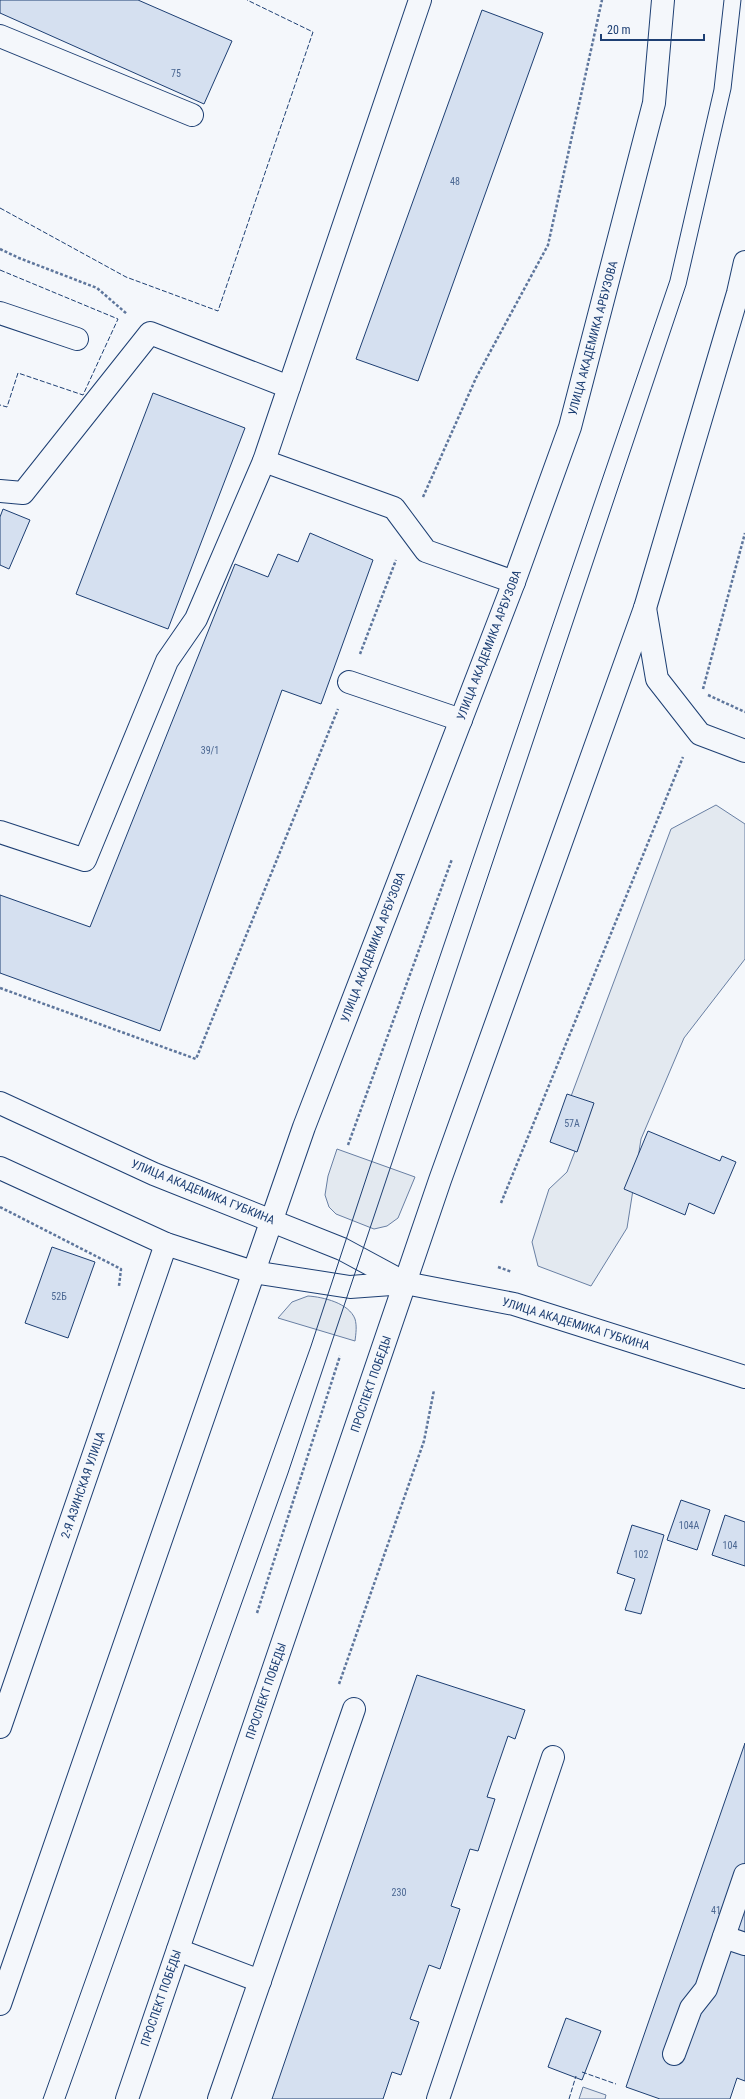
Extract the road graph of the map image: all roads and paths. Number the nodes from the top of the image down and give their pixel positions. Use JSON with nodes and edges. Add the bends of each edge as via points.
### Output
{"nodes":[{"id":1,"x":420,"y":0,"type":"edge"},
{"id":2,"x":663,"y":0,"type":"edge"},
{"id":3,"x":0,"y":36,"type":"edge"},
{"id":4,"x":192,"y":115,"type":"dead end"},
{"id":5,"x":0,"y":249,"type":"edge"},
{"id":6,"x":745,"y":262,"type":"edge"},
{"id":7,"x":0,"y":313,"type":"edge"},
{"id":8,"x":150,"y":333,"type":"junction"},
{"id":9,"x":77,"y":339,"type":"dead end"},
{"id":10,"x":290,"y":387,"type":"junction"},
{"id":11,"x":264,"y":461,"type":"junction"},
{"id":12,"x":0,"y":491,"type":"edge"},
{"id":13,"x":745,"y":533,"type":"edge"},
{"id":14,"x":514,"y":582,"type":"junction"},
{"id":15,"x":645,"y":608,"type":"junction"},
{"id":16,"x":349,"y":682,"type":"dead end"},
{"id":17,"x":745,"y":712,"type":"edge"},
{"id":18,"x":461,"y":720,"type":"junction"},
{"id":19,"x":693,"y":726,"type":"junction"},
{"id":20,"x":745,"y":751,"type":"edge"},
{"id":21,"x":0,"y":832,"type":"edge"},
{"id":22,"x":452,"y":859,"type":"dead end"},
{"id":23,"x":0,"y":988,"type":"edge"},
{"id":24,"x":196,"y":1059,"type":"dead end"},
{"id":25,"x":0,"y":1103,"type":"edge"},
{"id":26,"x":348,"y":1145,"type":"dead end"},
{"id":27,"x":0,"y":1168,"type":"edge"},
{"id":28,"x":501,"y":1203,"type":"dead end"},
{"id":29,"x":0,"y":1207,"type":"edge"},
{"id":30,"x":271,"y":1220,"type":"junction"},
{"id":31,"x":166,"y":1244,"type":"junction"},
{"id":32,"x":121,"y":1269,"type":"dead end"},
{"id":33,"x":253,"y":1272,"type":"junction"},
{"id":34,"x":405,"y":1283,"type":"junction"},
{"id":35,"x":340,"y":1356,"type":"dead end"},
{"id":36,"x":745,"y":1378,"type":"edge"},
{"id":37,"x":257,"y":1613,"type":"dead end"},
{"id":38,"x":354,"y":1709,"type":"dead end"},
{"id":39,"x":0,"y":1727,"type":"edge"},
{"id":40,"x":553,"y":1757,"type":"dead end"},
{"id":41,"x":745,"y":1875,"type":"edge"},
{"id":42,"x":724,"y":1937,"type":"junction"},
{"id":43,"x":745,"y":1944,"type":"edge"},
{"id":44,"x":178,"y":1950,"type":"junction"},
{"id":45,"x":260,"y":1981,"type":"junction"},
{"id":46,"x":0,"y":2004,"type":"edge"},
{"id":47,"x":674,"y":2054,"type":"dead end"},
{"id":48,"x":127,"y":2099,"type":"edge"},
{"id":49,"x":218,"y":2099,"type":"edge"},
{"id":50,"x":438,"y":2099,"type":"edge"}],
"edges":[{"from":1,"to":10,"type":"main road"},
{"from":2,"to":14,"type":"main road","name":"УЛИЦА АКАДЕМИКА АРБУЗОВА","via":[[654,103],[570,427]]},
{"from":3,"to":4,"type":"main road"},
{"from":5,"to":8,"type":"path","via":[[97,288]]},
{"from":6,"to":15,"type":"main road"},
{"from":7,"to":9,"type":"main road"},
{"from":8,"to":10,"type":"main road"},
{"from":8,"to":12,"type":"main road","via":[[23,493]]},
{"from":10,"to":11,"type":"main road"},
{"from":11,"to":14,"type":"main road","via":[[394,508],[426,551]]},
{"from":11,"to":21,"type":"main road","via":[[196,619],[167,661],[85,860]]},
{"from":13,"to":17,"type":"path","via":[[702,692]]},
{"from":14,"to":18,"type":"main road","name":"УЛИЦА АКАДЕМИКА АРБУЗОВА"},
{"from":15,"to":19,"type":"main road","via":[[657,680]]},
{"from":15,"to":34,"type":"main road"},
{"from":16,"to":18,"type":"main road"},
{"from":18,"to":30,"type":"main road","name":"УЛИЦА АКАДЕМИКА АРБУЗОВА","via":[[304,1127]]},
{"from":19,"to":20,"type":"main road","via":[[700,734]]},
{"from":19,"to":28,"type":"path","via":[[676,775]]},
{"from":22,"to":26,"type":"path"},
{"from":23,"to":24,"type":"path"},
{"from":25,"to":30,"type":"main road","name":"УЛИЦА АКАДЕМИКА ГУБКИНА","via":[[154,1174]]},
{"from":27,"to":31,"type":"main road","name":"УЛИЦА АКАДЕМИКА ГУБКИНА"},
{"from":29,"to":32,"type":"path"},
{"from":30,"to":33,"type":"main road","name":"УЛИЦА АКАДЕМИКА АРБУЗОВА"},
{"from":30,"to":34,"type":"main road","name":"УЛИЦА АКАДЕМИКА ГУБКИНА","via":[[361,1258]]},
{"from":31,"to":33,"type":"main road","name":"УЛИЦА АКАДЕМИКА ГУБКИНА"},
{"from":31,"to":39,"type":"main road","name":"2-Я АЗИНСКАЯ УЛИЦА"},
{"from":33,"to":34,"type":"main road","name":"УЛИЦА АКАДЕМИКА ГУБКИНА","via":[[350,1287]]},
{"from":33,"to":46,"type":"main road"},
{"from":34,"to":36,"type":"main road","name":"УЛИЦА АКАДЕМИКА ГУБКИНА","via":[[514,1304]]},
{"from":34,"to":44,"type":"main road","name":"ПРОСПЕКТ ПОБЕДЫ"},
{"from":35,"to":37,"type":"path"},
{"from":38,"to":45,"type":"main road"},
{"from":40,"to":50,"type":"main road"},
{"from":41,"to":42,"type":"main road"},
{"from":42,"to":43,"type":"main road"},
{"from":42,"to":47,"type":"main road","via":[[706,1989],[690,2008]]},
{"from":44,"to":45,"type":"main road"},
{"from":44,"to":48,"type":"main road","name":"ПРОСПЕКТ ПОБЕДЫ"},
{"from":45,"to":49,"type":"main road"}]}
